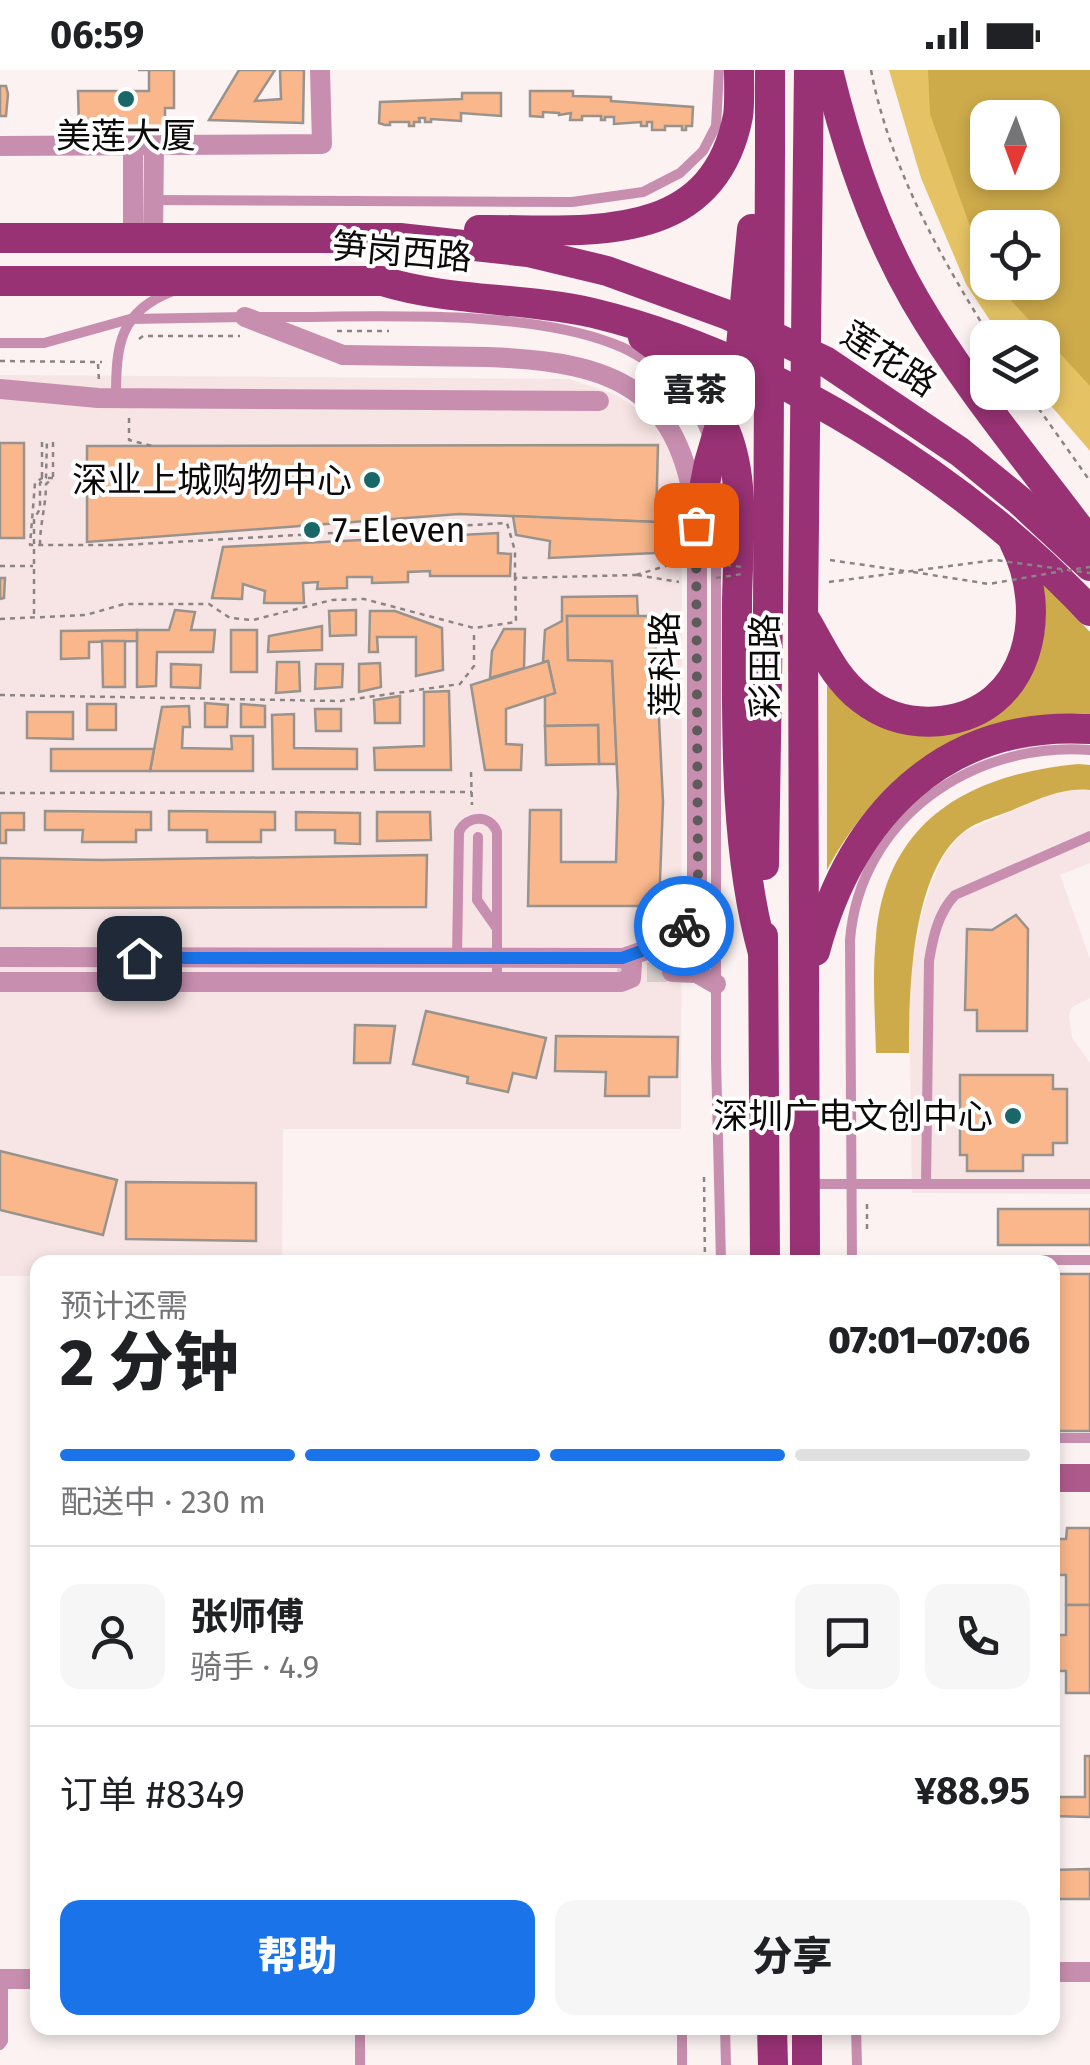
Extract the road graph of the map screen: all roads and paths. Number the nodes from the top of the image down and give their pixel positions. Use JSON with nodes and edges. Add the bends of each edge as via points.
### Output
{"nodes":[{"id":1,"x":320,"y":70,"type":"edge"},
{"id":2,"x":718,"y":70,"type":"edge"},
{"id":3,"x":739,"y":70,"type":"edge"},
{"id":4,"x":770,"y":70,"type":"edge"},
{"id":5,"x":809,"y":70,"type":"edge"},
{"id":6,"x":828,"y":70,"type":"edge"},
{"id":7,"x":872,"y":70,"type":"edge"},
{"id":8,"x":154,"y":145,"type":"junction"},
{"id":9,"x":0,"y":146,"type":"edge"},
{"id":10,"x":133,"y":146,"type":"junction"},
{"id":11,"x":770,"y":154,"type":"junction"},
{"id":12,"x":143,"y":200,"type":"junction"},
{"id":13,"x":143,"y":237,"type":"junction"},
{"id":14,"x":354,"y":237,"type":"junction"},
{"id":15,"x":0,"y":238,"type":"edge"},
{"id":16,"x":0,"y":281,"type":"edge"},
{"id":17,"x":200,"y":282,"type":"junction"},
{"id":18,"x":590,"y":312,"type":"junction"},
{"id":19,"x":130,"y":319,"type":"junction"},
{"id":20,"x":979,"y":320,"type":"edge"},
{"id":21,"x":249,"y":326,"type":"junction"},
{"id":22,"x":322,"y":331,"type":"dead end"},
{"id":23,"x":390,"y":331,"type":"dead end"},
{"id":24,"x":780,"y":337,"type":"joint"},
{"id":25,"x":134,"y":342,"type":"dead end"},
{"id":26,"x":0,"y":343,"type":"edge"},
{"id":27,"x":0,"y":361,"type":"edge"},
{"id":28,"x":98,"y":380,"type":"dead end"},
{"id":29,"x":0,"y":390,"type":"edge"},
{"id":30,"x":116,"y":398,"type":"junction"},
{"id":31,"x":600,"y":401,"type":"dead end"},
{"id":32,"x":1040,"y":410,"type":"edge"},
{"id":33,"x":129,"y":417,"type":"dead end"},
{"id":34,"x":44,"y":440,"type":"dead end"},
{"id":35,"x":53,"y":440,"type":"dead end"},
{"id":36,"x":152,"y":446,"type":"dead end"},
{"id":37,"x":44,"y":478,"type":"junction"},
{"id":38,"x":53,"y":478,"type":"junction"},
{"id":39,"x":1090,"y":481,"type":"edge"},
{"id":40,"x":35,"y":514,"type":"junction"},
{"id":41,"x":43,"y":514,"type":"junction"},
{"id":42,"x":696,"y":525,"type":"junction"},
{"id":43,"x":1007,"y":531,"type":"junction"},
{"id":44,"x":1090,"y":544,"type":"edge"},
{"id":45,"x":37,"y":545,"type":"junction"},
{"id":46,"x":687,"y":560,"type":"dead end"},
{"id":47,"x":706,"y":562,"type":"dead end"},
{"id":48,"x":818,"y":562,"type":"dead end"},
{"id":49,"x":0,"y":566,"type":"edge"},
{"id":50,"x":34,"y":566,"type":"junction"},
{"id":51,"x":744,"y":568,"type":"dead end"},
{"id":52,"x":1085,"y":569,"type":"edge"},
{"id":53,"x":910,"y":572,"type":"junction"},
{"id":54,"x":744,"y":574,"type":"dead end"},
{"id":55,"x":636,"y":575,"type":"junction"},
{"id":56,"x":515,"y":578,"type":"junction"},
{"id":57,"x":706,"y":580,"type":"dead end"},
{"id":58,"x":818,"y":580,"type":"dead end"},
{"id":59,"x":687,"y":583,"type":"dead end"},
{"id":60,"x":1090,"y":611,"type":"edge"},
{"id":61,"x":34,"y":615,"type":"junction"},
{"id":62,"x":803,"y":615,"type":"junction"},
{"id":63,"x":0,"y":618,"type":"edge"},
{"id":64,"x":474,"y":628,"type":"junction"},
{"id":65,"x":0,"y":695,"type":"edge"},
{"id":66,"x":1090,"y":729,"type":"edge"},
{"id":67,"x":1090,"y":750,"type":"edge"},
{"id":68,"x":472,"y":772,"type":"dead end"},
{"id":69,"x":472,"y":792,"type":"junction"},
{"id":70,"x":0,"y":793,"type":"edge"},
{"id":71,"x":472,"y":819,"type":"junction"},
{"id":72,"x":1090,"y":836,"type":"edge"},
{"id":73,"x":478,"y":838,"type":"dead end"},
{"id":74,"x":477,"y":900,"type":"junction"},
{"id":75,"x":458,"y":901,"type":"junction"},
{"id":76,"x":497,"y":928,"type":"junction"},
{"id":77,"x":716,"y":938,"type":"junction"},
{"id":78,"x":763,"y":953,"type":"junction"},
{"id":79,"x":0,"y":957,"type":"edge"},
{"id":80,"x":457,"y":958,"type":"junction"},
{"id":81,"x":497,"y":958,"type":"junction"},
{"id":82,"x":622,"y":958,"type":"junction"},
{"id":83,"x":0,"y":982,"type":"edge"},
{"id":84,"x":497,"y":982,"type":"junction"},
{"id":85,"x":716,"y":984,"type":"junction"},
{"id":86,"x":804,"y":988,"type":"junction"},
{"id":87,"x":805,"y":1184,"type":"junction"},
{"id":88,"x":852,"y":1184,"type":"junction"},
{"id":89,"x":926,"y":1184,"type":"junction"},
{"id":90,"x":1090,"y":1184,"type":"edge"},
{"id":91,"x":721,"y":1255,"type":"edge"},
{"id":92,"x":765,"y":1255,"type":"edge"},
{"id":93,"x":805,"y":1255,"type":"edge"},
{"id":94,"x":852,"y":1255,"type":"edge"},
{"id":95,"x":1060,"y":1260,"type":"edge"},
{"id":96,"x":1090,"y":1260,"type":"edge"},
{"id":97,"x":1060,"y":1438,"type":"edge"},
{"id":98,"x":1090,"y":1438,"type":"edge"},
{"id":99,"x":1060,"y":1478,"type":"edge"},
{"id":100,"x":1090,"y":1478,"type":"edge"},
{"id":101,"x":1060,"y":1972,"type":"edge"},
{"id":102,"x":1090,"y":1972,"type":"edge"},
{"id":103,"x":1,"y":1979,"type":"edge"},
{"id":104,"x":30,"y":1980,"type":"edge"},
{"id":105,"x":360,"y":2035,"type":"edge"},
{"id":106,"x":682,"y":2035,"type":"edge"},
{"id":107,"x":725,"y":2035,"type":"edge"},
{"id":108,"x":772,"y":2035,"type":"edge"},
{"id":109,"x":807,"y":2035,"type":"edge"},
{"id":110,"x":856,"y":2035,"type":"edge"},
{"id":111,"x":0,"y":2045,"type":"edge"},
{"id":112,"x":360,"y":2065,"type":"edge"},
{"id":113,"x":682,"y":2065,"type":"edge"},
{"id":114,"x":726,"y":2065,"type":"edge"},
{"id":115,"x":773,"y":2065,"type":"edge"},
{"id":116,"x":807,"y":2065,"type":"edge"},
{"id":117,"x":856,"y":2065,"type":"edge"}],
"edges":[{"from":1,"to":8,"type":"street","via":[[322,144]]},
{"from":2,"to":12,"type":"lane","via":[[716,126],[704,150],[680,173],[622,196],[572,202]]},
{"from":3,"to":14,"type":"main road","via":[[738,114],[711,180],[689,202],[654,220],[617,228]]},
{"from":4,"to":11,"type":"main road","name":"彩田路"},
{"from":5,"to":62,"type":"main road","name":"彩田路","bridge":true},
{"from":6,"to":44,"type":"main road","via":[[859,174],[914,298]]},
{"from":7,"to":20,"type":"path","via":[[925,219]]},
{"from":8,"to":10,"type":"street"},
{"from":8,"to":12,"type":"street"},
{"from":9,"to":10,"type":"street"},
{"from":10,"to":12,"type":"street"},
{"from":11,"to":42,"type":"main road","bridge":true,"via":[[754,203],[740,357]]},
{"from":11,"to":78,"type":"main road","name":"彩田路","bridge":true},
{"from":12,"to":13,"type":"street"},
{"from":13,"to":14,"type":"main road","name":"笋岗西路"},
{"from":13,"to":15,"type":"main road","name":"笋岗西路"},
{"from":14,"to":24,"type":"main road","name":"笋岗西路","via":[[440,241],[568,260]]},
{"from":16,"to":17,"type":"main road","name":"笋岗西路"},
{"from":17,"to":18,"type":"main road","name":"笋岗西路","via":[[382,281],[420,292]]},
{"from":17,"to":19,"type":"lane","via":[[166,293]]},
{"from":18,"to":43,"type":"main road","name":"笋岗西路","via":[[698,346],[846,419]]},
{"from":18,"to":78,"type":"main road","via":[[674,360],[727,436],[738,506],[741,794],[750,904]]},
{"from":19,"to":21,"type":"lane"},
{"from":19,"to":26,"type":"lane","via":[[44,343]]},
{"from":19,"to":30,"type":"lane","via":[[118,342]]},
{"from":21,"to":25,"type":"path"},
{"from":21,"to":42,"type":"street","name":"莲科路","bridge":true,"via":[[343,356],[537,359],[605,374],[650,405],[673,436],[690,474]]},
{"from":21,"to":77,"type":"lane","via":[[458,319],[539,326],[617,344],[683,395],[706,431],[716,490]]},
{"from":22,"to":23,"type":"path"},
{"from":24,"to":52,"type":"main road","name":"莲花路","via":[[866,386],[960,452],[1020,500]]},
{"from":27,"to":28,"type":"path","via":[[100,362]]},
{"from":29,"to":30,"type":"street"},
{"from":30,"to":31,"type":"street"},
{"from":32,"to":39,"type":"path"},
{"from":33,"to":36,"type":"path","via":[[129,440]]},
{"from":34,"to":37,"type":"path"},
{"from":35,"to":38,"type":"path"},
{"from":37,"to":38,"type":"path"},
{"from":37,"to":40,"type":"path"},
{"from":38,"to":41,"type":"path","via":[[46,484]]},
{"from":40,"to":41,"type":"path"},
{"from":40,"to":45,"type":"path"},
{"from":41,"to":45,"type":"path"},
{"from":42,"to":82,"type":"street","name":"莲科路","bridge":true,"via":[[697,893],[676,935]]},
{"from":43,"to":60,"type":"main road"},
{"from":43,"to":62,"type":"main road","via":[[1027,573],[1028,636],[1011,684],[977,712],[923,722],[880,711],[846,686]]},
{"from":45,"to":50,"type":"path"},
{"from":45,"to":56,"type":"path","via":[[124,546],[506,523]]},
{"from":46,"to":55,"type":"path","bridge":true},
{"from":47,"to":51,"type":"path","bridge":true},
{"from":48,"to":53,"type":"path","bridge":true,"via":[[837,558]]},
{"from":49,"to":50,"type":"path"},
{"from":50,"to":61,"type":"path"},
{"from":52,"to":53,"type":"path","bridge":true,"via":[[995,560]]},
{"from":52,"to":53,"type":"path","bridge":true,"via":[[989,584]]},
{"from":53,"to":58,"type":"path","bridge":true,"via":[[837,584]]},
{"from":54,"to":57,"type":"path","bridge":true},
{"from":55,"to":56,"type":"path"},
{"from":55,"to":59,"type":"path","bridge":true},
{"from":56,"to":64,"type":"path","via":[[516,622]]},
{"from":61,"to":63,"type":"path"},
{"from":61,"to":64,"type":"path","via":[[86,616],[124,604],[209,604],[230,618],[253,620],[364,598]]},
{"from":62,"to":86,"type":"main road","name":"彩田路"},
{"from":64,"to":65,"type":"path","via":[[474,666],[460,684],[340,701]]},
{"from":66,"to":86,"type":"main road","via":[[1038,730],[978,745],[899,796],[839,879]]},
{"from":67,"to":88,"type":"lane","via":[[1004,757],[962,776],[921,804],[868,866],[850,940]]},
{"from":68,"to":69,"type":"path"},
{"from":69,"to":70,"type":"path"},
{"from":69,"to":71,"type":"path"},
{"from":71,"to":75,"type":"lane","via":[[459,832]]},
{"from":71,"to":76,"type":"lane","via":[[486,819],[498,832]]},
{"from":72,"to":89,"type":"lane","via":[[955,895],[946,905],[929,961]]},
{"from":73,"to":74,"type":"lane"},
{"from":74,"to":75,"type":"lane","via":[[470,907]]},
{"from":74,"to":76,"type":"lane"},
{"from":75,"to":80,"type":"lane"},
{"from":76,"to":81,"type":"lane"},
{"from":77,"to":85,"type":"lane"},
{"from":77,"to":85,"type":"street","via":[[672,967]]},
{"from":78,"to":92,"type":"main road","name":"彩田路"},
{"from":79,"to":80,"type":"street","name":"莲科路"},
{"from":80,"to":81,"type":"street","name":"莲科路"},
{"from":81,"to":82,"type":"street","name":"莲科路"},
{"from":81,"to":84,"type":"lane"},
{"from":82,"to":84,"type":"street","via":[[634,972],[621,982]]},
{"from":83,"to":84,"type":"street"},
{"from":85,"to":91,"type":"lane"},
{"from":86,"to":87,"type":"main road","name":"彩田路"},
{"from":87,"to":88,"type":"lane"},
{"from":87,"to":93,"type":"main road","name":"彩田路"},
{"from":88,"to":89,"type":"lane"},
{"from":88,"to":94,"type":"lane"},
{"from":89,"to":90,"type":"lane"},
{"from":95,"to":96,"type":"lane"},
{"from":97,"to":98,"type":"lane"},
{"from":99,"to":100,"type":"main road"},
{"from":101,"to":102,"type":"street"},
{"from":103,"to":104,"type":"street"},
{"from":103,"to":111,"type":"lane"},
{"from":105,"to":112,"type":"lane"},
{"from":106,"to":113,"type":"lane"},
{"from":107,"to":114,"type":"lane"},
{"from":108,"to":115,"type":"main road"},
{"from":109,"to":116,"type":"main road"},
{"from":110,"to":117,"type":"lane"}]}
